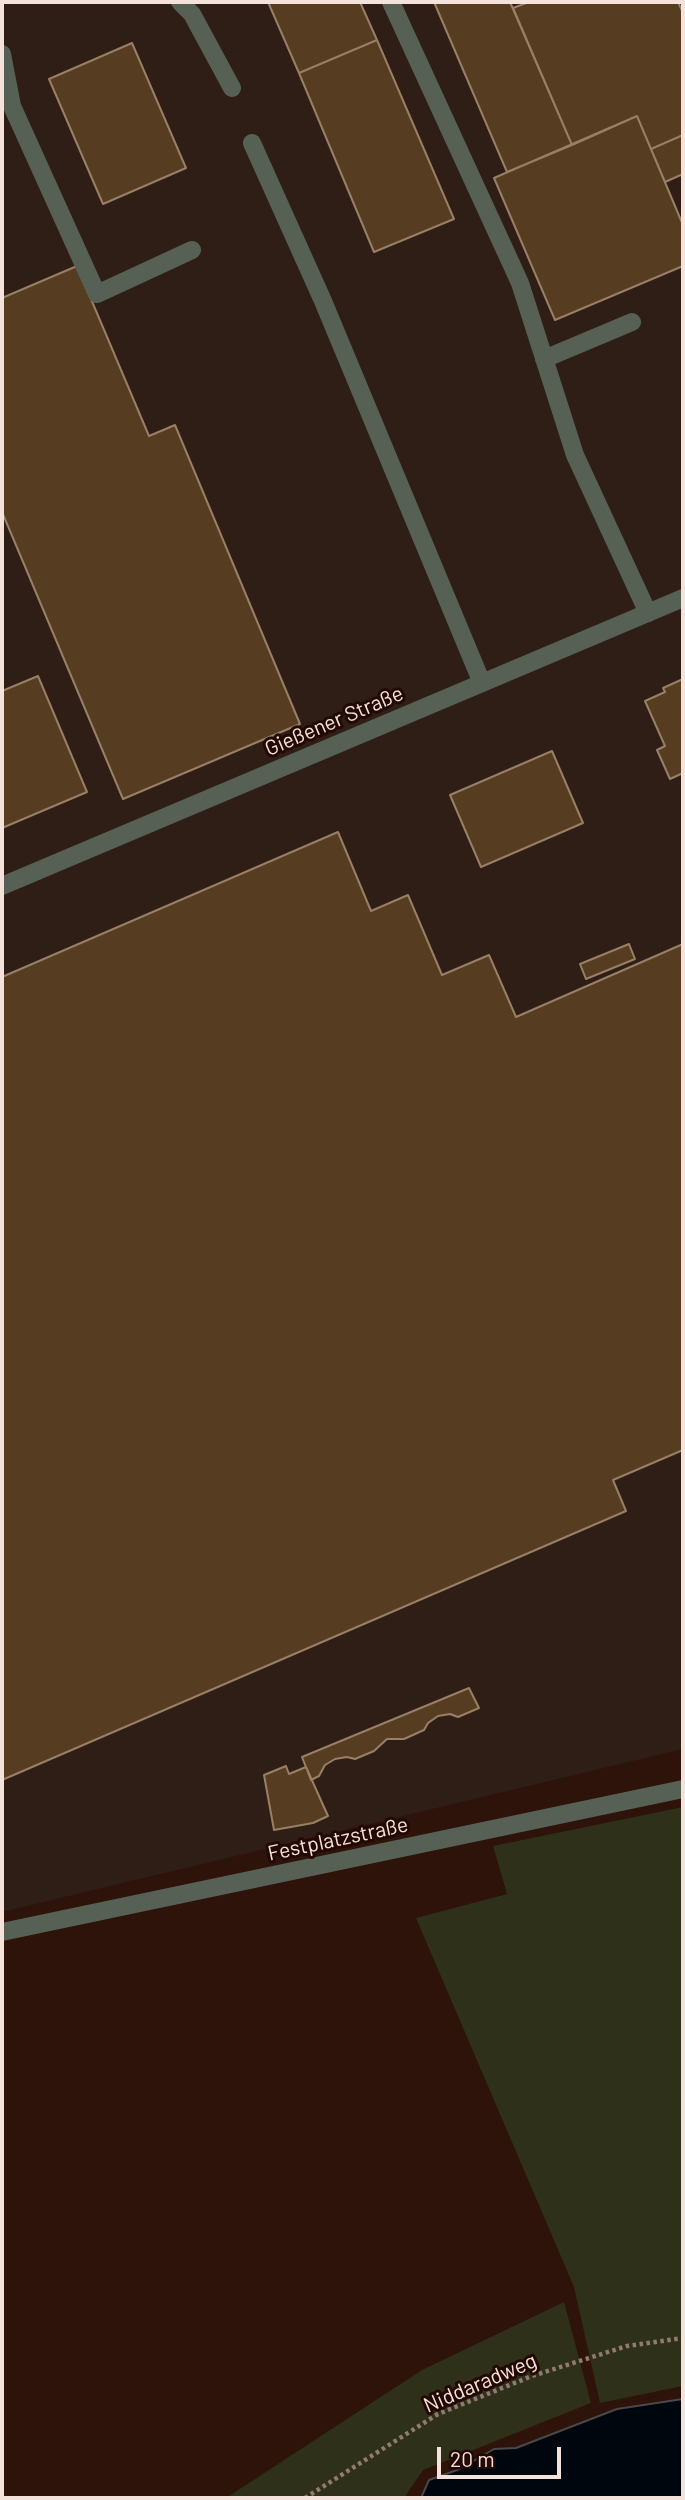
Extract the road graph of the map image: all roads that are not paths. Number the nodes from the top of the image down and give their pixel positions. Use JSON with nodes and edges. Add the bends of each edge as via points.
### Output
{"nodes":[{"id":1,"x":180,"y":2,"type":"edge"},
{"id":2,"x":391,"y":2,"type":"edge"},
{"id":3,"x":2,"y":54,"type":"edge"},
{"id":4,"x":232,"y":88,"type":"dead end"},
{"id":5,"x":252,"y":144,"type":"dead end"},
{"id":6,"x":192,"y":250,"type":"dead end"},
{"id":7,"x":632,"y":322,"type":"dead end"},
{"id":8,"x":544,"y":359,"type":"junction"},
{"id":9,"x":683,"y":598,"type":"edge"},
{"id":10,"x":648,"y":613,"type":"junction"},
{"id":11,"x":482,"y":683,"type":"junction"},
{"id":12,"x":2,"y":886,"type":"edge"},
{"id":13,"x":683,"y":1788,"type":"edge"},
{"id":14,"x":2,"y":1932,"type":"edge"}],
"edges":[{"from":1,"to":4,"type":"street"},
{"from":2,"to":8,"type":"street","via":[[520,283]]},
{"from":3,"to":6,"type":"street","via":[[12,106],[96,294]]},
{"from":5,"to":11,"type":"street","via":[[323,301]]},
{"from":7,"to":8,"type":"street"},
{"from":8,"to":10,"type":"street","via":[[575,455]]},
{"from":9,"to":10,"type":"street","name":"Gießener Straße"},
{"from":10,"to":11,"type":"street","name":"Gießener Straße"},
{"from":11,"to":12,"type":"street","name":"Gießener Straße"},
{"from":13,"to":14,"type":"street","name":"Festplatzstraße"}]}
